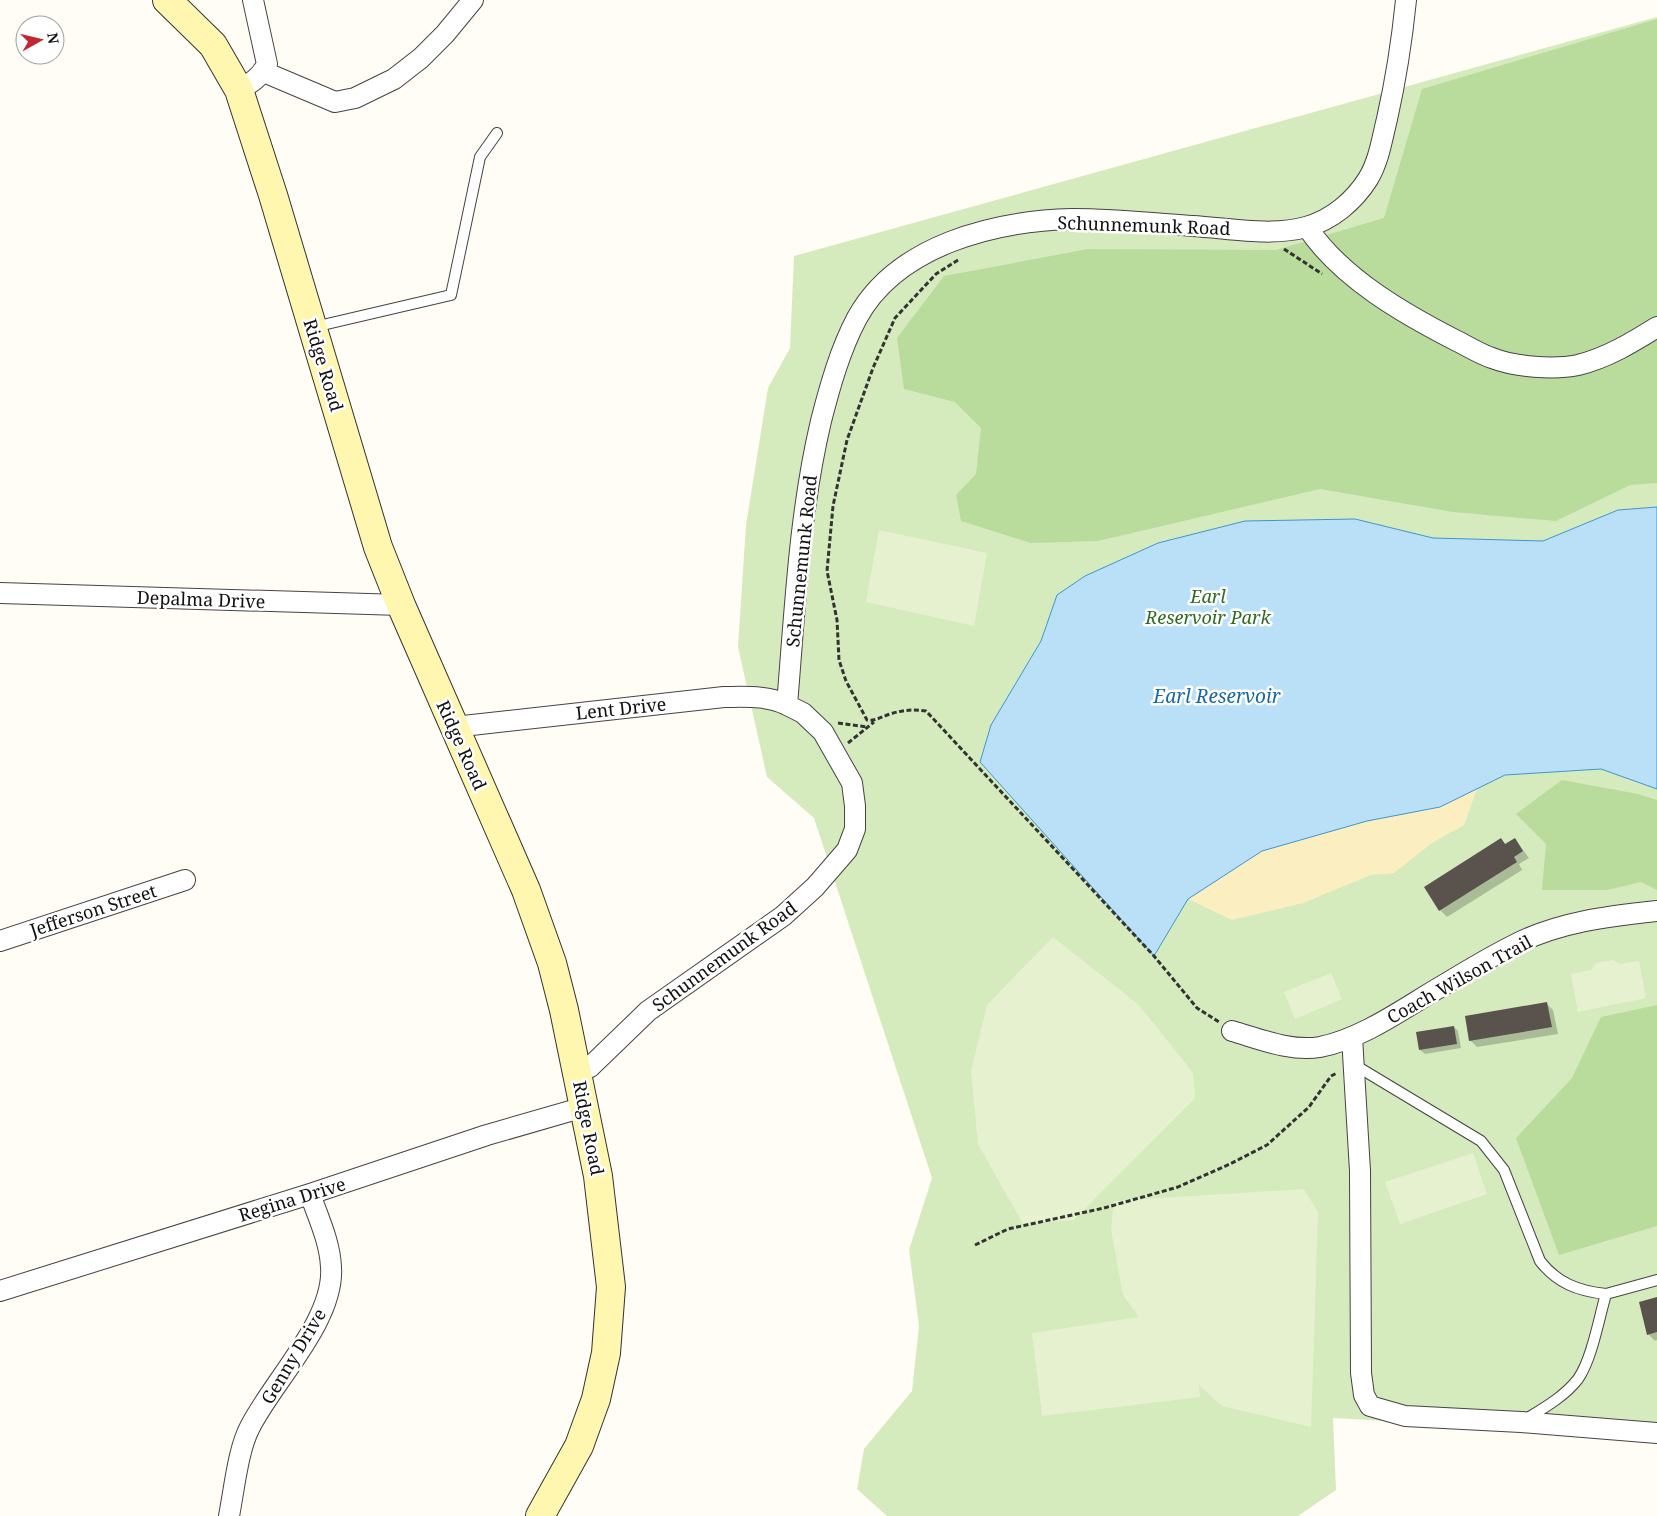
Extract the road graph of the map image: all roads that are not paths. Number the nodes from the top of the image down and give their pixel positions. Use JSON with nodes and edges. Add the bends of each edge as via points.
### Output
{"nodes":[{"id":1,"x":167,"y":0,"type":"edge"},
{"id":2,"x":253,"y":0,"type":"edge"},
{"id":3,"x":473,"y":0,"type":"edge"},
{"id":4,"x":1406,"y":0,"type":"edge"},
{"id":5,"x":264,"y":72,"type":"junction"},
{"id":6,"x":239,"y":90,"type":"junction"},
{"id":7,"x":497,"y":133,"type":"dead end"},
{"id":8,"x":1307,"y":227,"type":"junction"},
{"id":9,"x":313,"y":327,"type":"junction"},
{"id":10,"x":1657,"y":327,"type":"edge"},
{"id":11,"x":0,"y":593,"type":"edge"},
{"id":12,"x":401,"y":605,"type":"junction"},
{"id":13,"x":787,"y":705,"type":"junction"},
{"id":14,"x":454,"y":727,"type":"junction"},
{"id":15,"x":185,"y":880,"type":"dead end"},
{"id":16,"x":1657,"y":911,"type":"edge"},
{"id":17,"x":0,"y":941,"type":"edge"},
{"id":18,"x":1232,"y":1032,"type":"road end"},
{"id":19,"x":1352,"y":1037,"type":"junction"},
{"id":20,"x":1353,"y":1064,"type":"junction"},
{"id":21,"x":578,"y":1072,"type":"junction"},
{"id":22,"x":584,"y":1107,"type":"junction"},
{"id":23,"x":310,"y":1194,"type":"junction"},
{"id":24,"x":1657,"y":1280,"type":"edge"},
{"id":25,"x":0,"y":1291,"type":"edge"},
{"id":26,"x":1606,"y":1294,"type":"junction"},
{"id":27,"x":1521,"y":1422,"type":"junction"},
{"id":28,"x":1657,"y":1433,"type":"edge"},
{"id":29,"x":229,"y":1516,"type":"edge"},
{"id":30,"x":540,"y":1516,"type":"edge"}],
"edges":[{"from":1,"to":6,"type":"street","name":"Ridge Road","via":[[213,45]]},
{"from":2,"to":5,"type":"street","via":[[267,59]]},
{"from":3,"to":5,"type":"street","via":[[421,58],[394,79],[355,98],[335,102]]},
{"from":4,"to":8,"type":"street","name":"Schunnemunk Road","via":[[1398,67],[1380,149],[1368,179],[1330,218]]},
{"from":5,"to":6,"type":"street"},
{"from":6,"to":9,"type":"street","name":"Ridge Road"},
{"from":7,"to":9,"type":"lane","via":[[480,157],[451,295]]},
{"from":8,"to":10,"type":"street","via":[[1318,244],[1378,294],[1431,328],[1492,358],[1532,367],[1578,365],[1629,344]]},
{"from":8,"to":13,"type":"street","name":"Schunnemunk Road","via":[[1277,232],[1070,219],[1025,224],[975,233],[921,255],[878,289],[858,317],[832,377],[815,446],[803,510]]},
{"from":9,"to":12,"type":"street","name":"Ridge Road","via":[[378,547]]},
{"from":11,"to":12,"type":"street","name":"Depalma Drive"},
{"from":12,"to":14,"type":"street","name":"Ridge Road"},
{"from":13,"to":14,"type":"street","name":"Lent Drive","via":[[746,696],[724,697]]},
{"from":13,"to":21,"type":"street","name":"Schunnemunk Road","via":[[803,713],[823,732],[852,783],[855,829],[847,850],[815,887],[783,916],[648,1011],[590,1067]]},
{"from":14,"to":21,"type":"street","name":"Ridge Road","via":[[526,890],[552,963]]},
{"from":15,"to":17,"type":"street","name":"Jefferson Street"},
{"from":16,"to":19,"type":"street","name":"Coach Wilson Trail","via":[[1602,917],[1516,944]]},
{"from":18,"to":19,"type":"street","name":"Coach Wilson Trail","via":[[1293,1048],[1320,1047]]},
{"from":19,"to":20,"type":"street"},
{"from":20,"to":26,"type":"lane","via":[[1481,1141],[1504,1170],[1540,1261],[1549,1273],[1566,1285]]},
{"from":20,"to":27,"type":"street","via":[[1360,1171],[1361,1373],[1364,1395],[1375,1409],[1405,1416]]},
{"from":21,"to":22,"type":"street","name":"Ridge Road"},
{"from":22,"to":23,"type":"street","name":"Regina Drive","via":[[487,1135]]},
{"from":22,"to":30,"type":"street","name":"Ridge Road","via":[[598,1176],[611,1287],[606,1354],[596,1399],[579,1446]]},
{"from":23,"to":25,"type":"street","name":"Regina Drive"},
{"from":23,"to":29,"type":"street","name":"Genny Drive","via":[[327,1242],[331,1268],[326,1301],[315,1326],[249,1429]]},
{"from":24,"to":26,"type":"lane"},
{"from":26,"to":27,"type":"lane","via":[[1578,1378],[1556,1400]]},
{"from":27,"to":28,"type":"street"}]}
